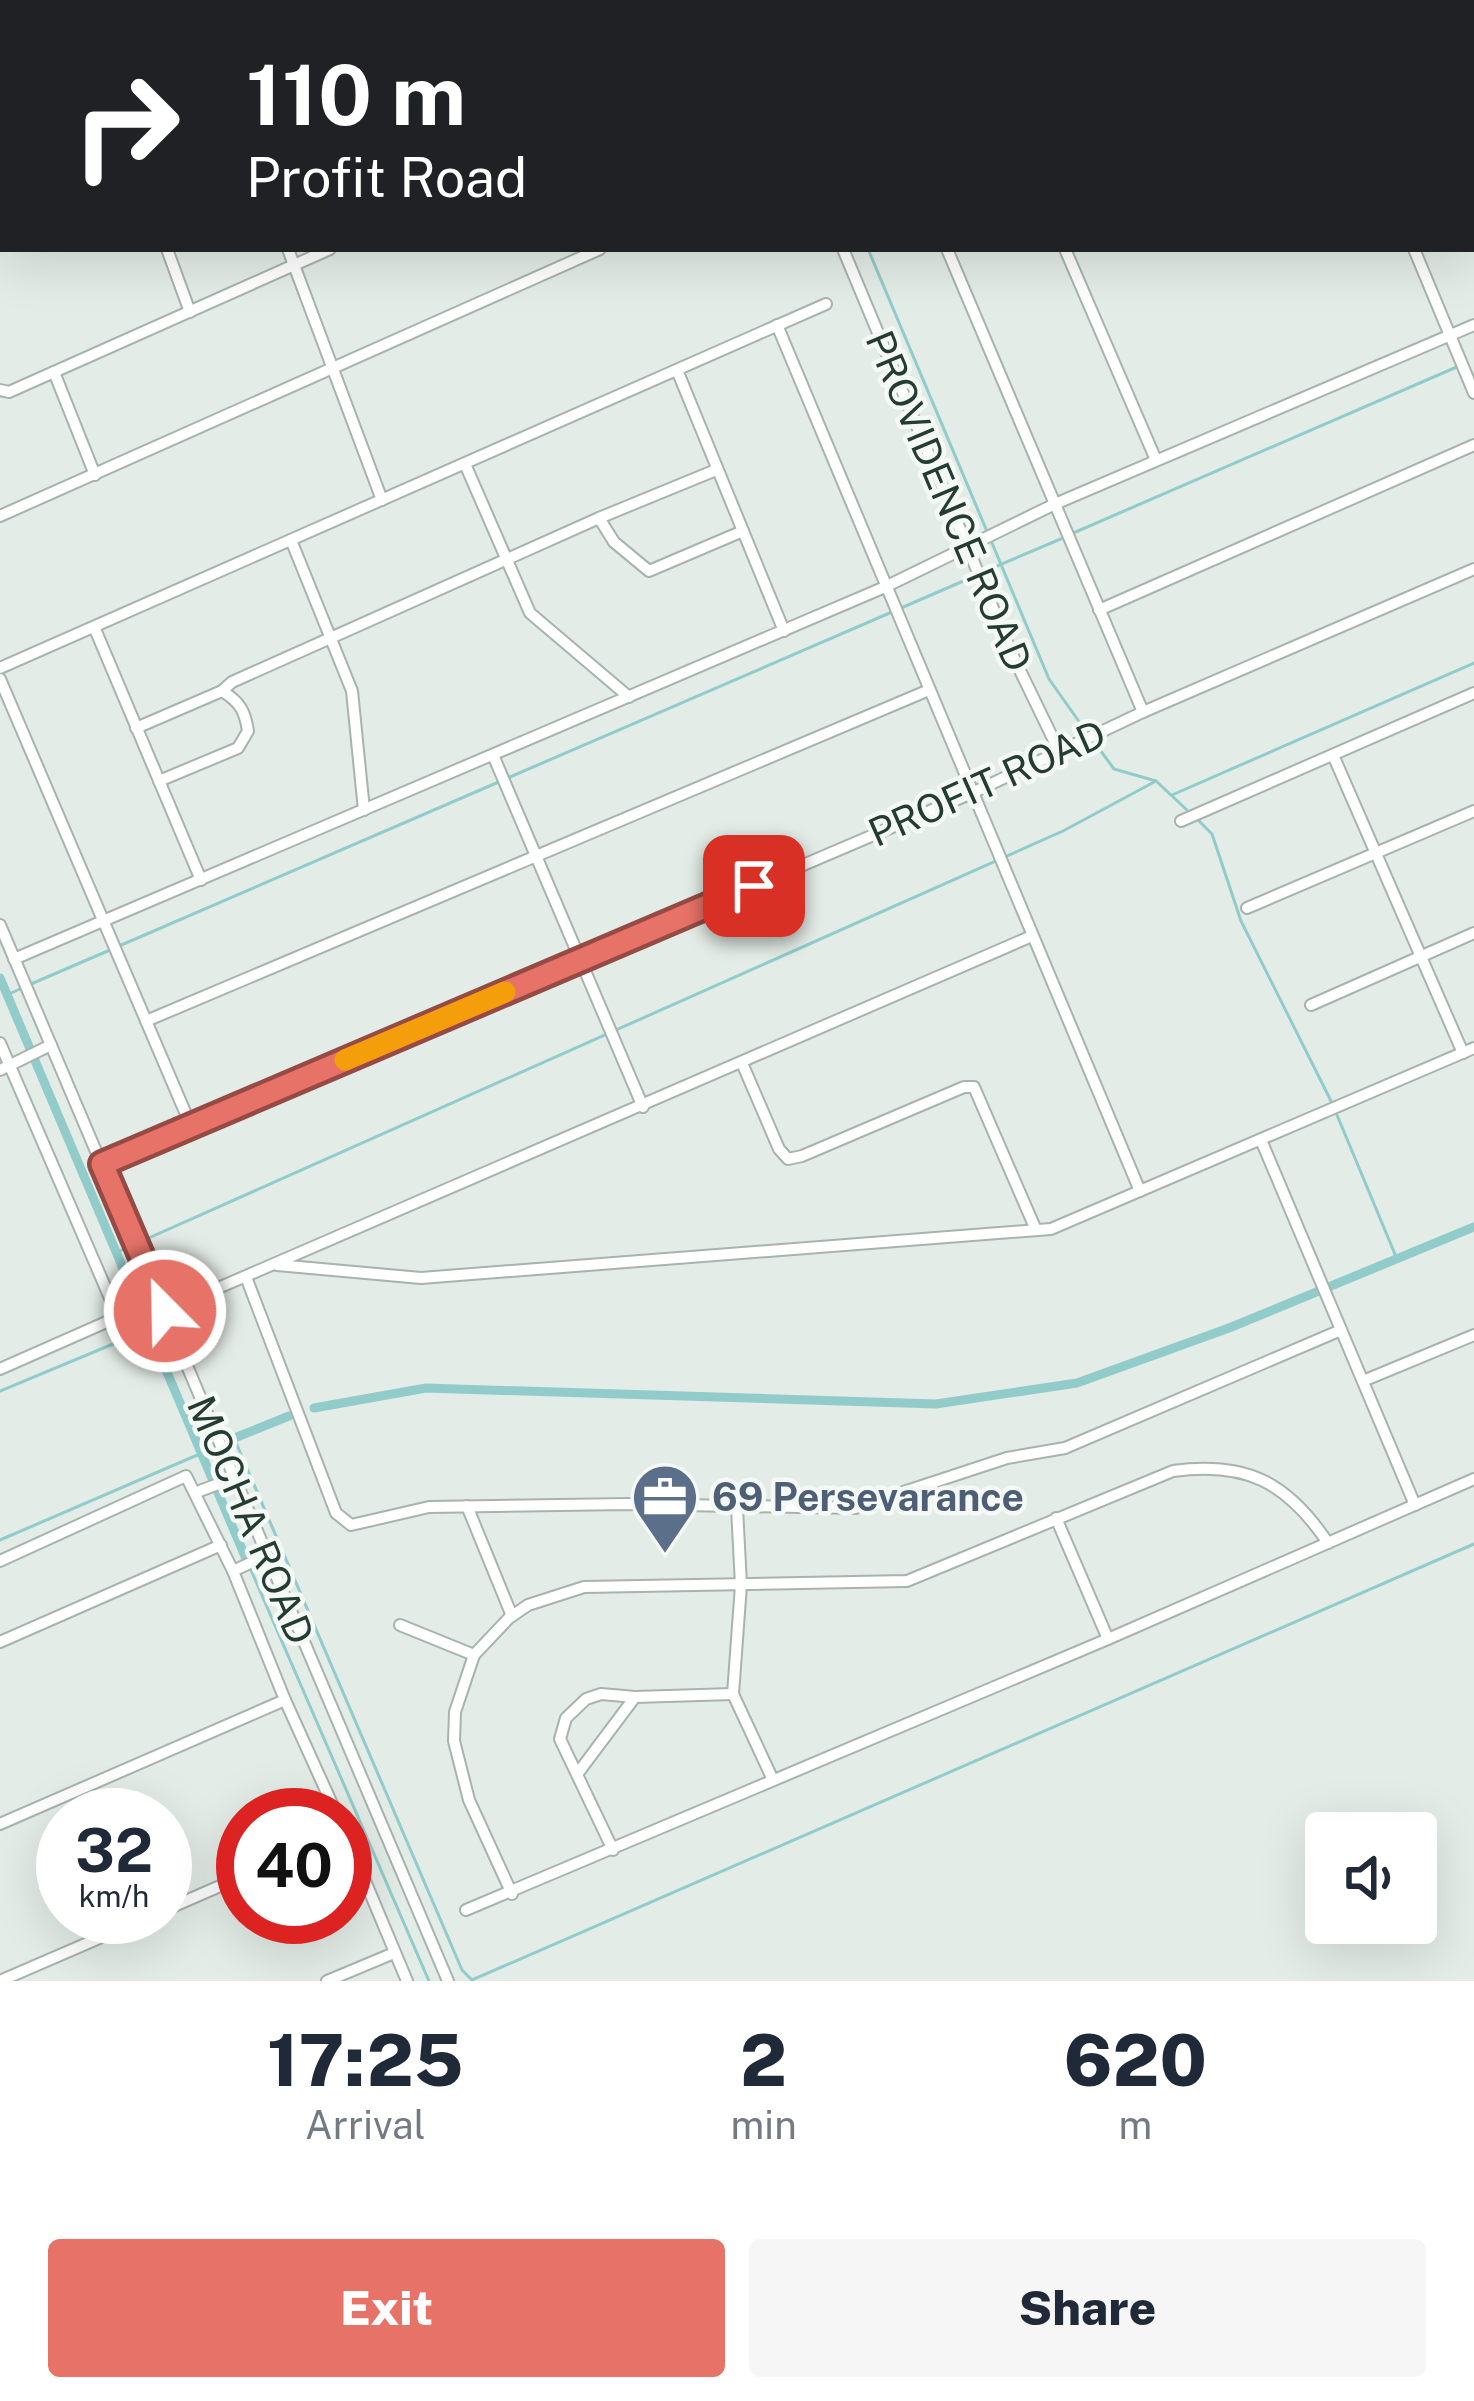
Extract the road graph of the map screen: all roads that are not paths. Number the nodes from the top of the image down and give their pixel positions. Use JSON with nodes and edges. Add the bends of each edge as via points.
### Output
{"nodes":[{"id":1,"x":168,"y":252,"type":"edge"},
{"id":2,"x":289,"y":252,"type":"edge"},
{"id":3,"x":323,"y":252,"type":"edge"},
{"id":4,"x":593,"y":252,"type":"edge"},
{"id":5,"x":844,"y":252,"type":"edge"},
{"id":6,"x":948,"y":252,"type":"edge"},
{"id":7,"x":1066,"y":252,"type":"edge"},
{"id":8,"x":1415,"y":252,"type":"edge"},
{"id":9,"x":294,"y":265,"type":"junction"},
{"id":10,"x":826,"y":304,"type":"dead end"},
{"id":11,"x":190,"y":312,"type":"junction"},
{"id":12,"x":1474,"y":325,"type":"edge"},
{"id":13,"x":777,"y":326,"type":"junction"},
{"id":14,"x":1450,"y":335,"type":"junction"},
{"id":15,"x":334,"y":369,"type":"junction"},
{"id":16,"x":676,"y":370,"type":"junction"},
{"id":17,"x":54,"y":372,"type":"junction"},
{"id":18,"x":0,"y":389,"type":"edge"},
{"id":19,"x":1474,"y":393,"type":"edge"},
{"id":20,"x":1474,"y":446,"type":"edge"},
{"id":21,"x":1156,"y":460,"type":"junction"},
{"id":22,"x":465,"y":464,"type":"junction"},
{"id":23,"x":716,"y":470,"type":"junction"},
{"id":24,"x":95,"y":475,"type":"junction"},
{"id":25,"x":382,"y":500,"type":"junction"},
{"id":26,"x":1055,"y":504,"type":"junction"},
{"id":27,"x":0,"y":516,"type":"edge"},
{"id":28,"x":599,"y":518,"type":"junction"},
{"id":29,"x":743,"y":531,"type":"junction"},
{"id":30,"x":291,"y":540,"type":"junction"},
{"id":31,"x":968,"y":546,"type":"junction"},
{"id":32,"x":506,"y":561,"type":"junction"},
{"id":33,"x":1474,"y":569,"type":"edge"},
{"id":34,"x":885,"y":587,"type":"junction"},
{"id":35,"x":1099,"y":610,"type":"junction"},
{"id":36,"x":95,"y":629,"type":"junction"},
{"id":37,"x":784,"y":631,"type":"junction"},
{"id":38,"x":332,"y":637,"type":"junction"},
{"id":39,"x":0,"y":668,"type":"edge"},
{"id":40,"x":0,"y":679,"type":"edge"},
{"id":41,"x":928,"y":690,"type":"junction"},
{"id":42,"x":222,"y":691,"type":"junction"},
{"id":43,"x":1474,"y":693,"type":"edge"},
{"id":44,"x":629,"y":697,"type":"junction"},
{"id":45,"x":1143,"y":712,"type":"junction"},
{"id":46,"x":136,"y":728,"type":"junction"},
{"id":47,"x":1059,"y":751,"type":"junction"},
{"id":48,"x":493,"y":755,"type":"junction"},
{"id":49,"x":1333,"y":755,"type":"junction"},
{"id":50,"x":159,"y":781,"type":"junction"},
{"id":51,"x":972,"y":793,"type":"junction"},
{"id":52,"x":364,"y":810,"type":"junction"},
{"id":53,"x":1474,"y":811,"type":"edge"},
{"id":54,"x":1180,"y":821,"type":"dead end"},
{"id":55,"x":1376,"y":852,"type":"junction"},
{"id":56,"x":536,"y":857,"type":"junction"},
{"id":57,"x":201,"y":880,"type":"junction"},
{"id":58,"x":1247,"y":908,"type":"dead end"},
{"id":59,"x":104,"y":920,"type":"junction"},
{"id":60,"x":0,"y":926,"type":"edge"},
{"id":61,"x":1474,"y":934,"type":"edge"},
{"id":62,"x":1032,"y":936,"type":"junction"},
{"id":63,"x":1421,"y":956,"type":"junction"},
{"id":64,"x":14,"y":959,"type":"junction"},
{"id":65,"x":579,"y":961,"type":"junction"},
{"id":66,"x":1311,"y":1005,"type":"dead end"},
{"id":67,"x":146,"y":1021,"type":"junction"},
{"id":68,"x":0,"y":1042,"type":"edge"},
{"id":69,"x":47,"y":1047,"type":"junction"},
{"id":70,"x":1469,"y":1050,"type":"edge"},
{"id":71,"x":742,"y":1063,"type":"junction"},
{"id":72,"x":10,"y":1066,"type":"edge"},
{"id":73,"x":643,"y":1107,"type":"junction"},
{"id":74,"x":191,"y":1126,"type":"junction"},
{"id":75,"x":1261,"y":1139,"type":"junction"},
{"id":76,"x":102,"y":1164,"type":"junction"},
{"id":77,"x":1140,"y":1191,"type":"junction"},
{"id":78,"x":1036,"y":1230,"type":"junction"},
{"id":79,"x":277,"y":1264,"type":"junction"},
{"id":80,"x":246,"y":1277,"type":"junction"},
{"id":81,"x":165,"y":1311,"type":"junction"},
{"id":82,"x":1341,"y":1330,"type":"junction"},
{"id":83,"x":1474,"y":1335,"type":"edge"},
{"id":84,"x":0,"y":1369,"type":"edge"},
{"id":85,"x":1363,"y":1381,"type":"junction"},
{"id":86,"x":1474,"y":1479,"type":"edge"},
{"id":87,"x":230,"y":1480,"type":"junction"},
{"id":88,"x":204,"y":1490,"type":"junction"},
{"id":89,"x":1415,"y":1505,"type":"junction"},
{"id":90,"x":466,"y":1506,"type":"junction"},
{"id":91,"x":737,"y":1508,"type":"junction"},
{"id":92,"x":1056,"y":1518,"type":"junction"},
{"id":93,"x":1328,"y":1543,"type":"junction"},
{"id":94,"x":220,"y":1545,"type":"junction"},
{"id":95,"x":265,"y":1556,"type":"junction"},
{"id":96,"x":0,"y":1562,"type":"edge"},
{"id":97,"x":233,"y":1571,"type":"junction"},
{"id":98,"x":741,"y":1585,"type":"junction"},
{"id":99,"x":512,"y":1616,"type":"junction"},
{"id":100,"x":400,"y":1625,"type":"dead end"},
{"id":101,"x":1108,"y":1639,"type":"junction"},
{"id":102,"x":0,"y":1642,"type":"edge"},
{"id":103,"x":474,"y":1655,"type":"junction"},
{"id":104,"x":733,"y":1694,"type":"junction"},
{"id":105,"x":634,"y":1697,"type":"junction"},
{"id":106,"x":285,"y":1700,"type":"junction"},
{"id":107,"x":578,"y":1773,"type":"junction"},
{"id":108,"x":773,"y":1780,"type":"junction"},
{"id":109,"x":325,"y":1788,"type":"edge"},
{"id":110,"x":0,"y":1824,"type":"edge"},
{"id":111,"x":613,"y":1850,"type":"junction"},
{"id":112,"x":512,"y":1894,"type":"junction"},
{"id":113,"x":372,"y":1899,"type":"edge"},
{"id":114,"x":466,"y":1910,"type":"dead end"},
{"id":115,"x":86,"y":1944,"type":"edge"},
{"id":116,"x":394,"y":1953,"type":"junction"},
{"id":117,"x":0,"y":1981,"type":"edge"},
{"id":118,"x":327,"y":1981,"type":"edge"},
{"id":119,"x":407,"y":1981,"type":"edge"},
{"id":120,"x":448,"y":1981,"type":"edge"}],
"edges":[{"from":1,"to":11,"type":"street"},
{"from":2,"to":9,"type":"street"},
{"from":3,"to":9,"type":"street"},
{"from":4,"to":15,"type":"street"},
{"from":5,"to":31,"type":"street","name":"PROVIDENCE ROAD"},
{"from":6,"to":26,"type":"street"},
{"from":7,"to":21,"type":"street"},
{"from":8,"to":14,"type":"street"},
{"from":9,"to":11,"type":"street"},
{"from":9,"to":15,"type":"street"},
{"from":10,"to":13,"type":"street"},
{"from":11,"to":17,"type":"street"},
{"from":12,"to":14,"type":"street"},
{"from":13,"to":16,"type":"street"},
{"from":13,"to":34,"type":"street"},
{"from":14,"to":19,"type":"street"},
{"from":14,"to":21,"type":"street"},
{"from":15,"to":24,"type":"street"},
{"from":15,"to":25,"type":"street"},
{"from":16,"to":22,"type":"street"},
{"from":16,"to":23,"type":"street"},
{"from":17,"to":18,"type":"street"},
{"from":17,"to":24,"type":"street"},
{"from":20,"to":35,"type":"street"},
{"from":21,"to":26,"type":"street"},
{"from":22,"to":25,"type":"street"},
{"from":22,"to":32,"type":"street"},
{"from":23,"to":28,"type":"street"},
{"from":23,"to":29,"type":"street"},
{"from":24,"to":27,"type":"street"},
{"from":25,"to":30,"type":"street"},
{"from":26,"to":31,"type":"street"},
{"from":26,"to":35,"type":"street"},
{"from":28,"to":29,"type":"street","via":[[649,571]]},
{"from":28,"to":32,"type":"street"},
{"from":29,"to":37,"type":"street"},
{"from":30,"to":36,"type":"street"},
{"from":30,"to":38,"type":"street"},
{"from":31,"to":34,"type":"street"},
{"from":31,"to":47,"type":"street","name":"PROVIDENCE ROAD"},
{"from":32,"to":38,"type":"street"},
{"from":32,"to":44,"type":"street","via":[[530,614]]},
{"from":33,"to":45,"type":"street","name":"PROFIT ROAD"},
{"from":34,"to":37,"type":"street"},
{"from":34,"to":41,"type":"street"},
{"from":35,"to":45,"type":"street"},
{"from":36,"to":39,"type":"street"},
{"from":36,"to":46,"type":"street"},
{"from":37,"to":44,"type":"street"},
{"from":38,"to":42,"type":"street"},
{"from":38,"to":52,"type":"street","via":[[352,691]]},
{"from":40,"to":59,"type":"street"},
{"from":41,"to":51,"type":"street"},
{"from":41,"to":56,"type":"street"},
{"from":42,"to":46,"type":"street"},
{"from":42,"to":50,"type":"street","via":[[245,713],[245,742]]},
{"from":43,"to":49,"type":"street"},
{"from":44,"to":48,"type":"street"},
{"from":45,"to":47,"type":"street","name":"PROFIT ROAD"},
{"from":46,"to":50,"type":"street"},
{"from":47,"to":51,"type":"street","name":"PROFIT ROAD"},
{"from":48,"to":52,"type":"street"},
{"from":48,"to":56,"type":"street"},
{"from":49,"to":54,"type":"street"},
{"from":49,"to":55,"type":"street"},
{"from":50,"to":57,"type":"street"},
{"from":51,"to":62,"type":"street"},
{"from":51,"to":65,"type":"street","name":"PROFIT ROAD"},
{"from":52,"to":57,"type":"street"},
{"from":53,"to":55,"type":"street"},
{"from":55,"to":58,"type":"street"},
{"from":55,"to":63,"type":"street"},
{"from":56,"to":65,"type":"street"},
{"from":56,"to":67,"type":"street"},
{"from":57,"to":59,"type":"street"},
{"from":59,"to":64,"type":"street"},
{"from":59,"to":67,"type":"street"},
{"from":60,"to":64,"type":"street","name":"MOCHA ROAD"},
{"from":61,"to":63,"type":"street"},
{"from":62,"to":71,"type":"street"},
{"from":62,"to":77,"type":"street"},
{"from":63,"to":66,"type":"street"},
{"from":63,"to":70,"type":"street"},
{"from":64,"to":69,"type":"street","name":"MOCHA ROAD"},
{"from":65,"to":73,"type":"street"},
{"from":65,"to":74,"type":"street","name":"PROFIT ROAD"},
{"from":67,"to":74,"type":"street"},
{"from":68,"to":72,"type":"street"},
{"from":69,"to":72,"type":"street"},
{"from":69,"to":76,"type":"street","name":"MOCHA ROAD"},
{"from":70,"to":75,"type":"street"},
{"from":71,"to":73,"type":"street"},
{"from":71,"to":78,"type":"street","via":[[788,1159],[974,1087]]},
{"from":72,"to":84,"type":"street","via":[[116,1309],[113,1318]]},
{"from":73,"to":79,"type":"street"},
{"from":74,"to":76,"type":"street","name":"PROFIT ROAD"},
{"from":75,"to":77,"type":"street"},
{"from":75,"to":82,"type":"street"},
{"from":76,"to":81,"type":"street","name":"MOCHA ROAD"},
{"from":77,"to":78,"type":"street"},
{"from":78,"to":79,"type":"street","via":[[421,1278]]},
{"from":79,"to":80,"type":"street"},
{"from":80,"to":81,"type":"street"},
{"from":80,"to":90,"type":"street","via":[[340,1519],[351,1525]]},
{"from":81,"to":87,"type":"street","name":"MOCHA ROAD"},
{"from":82,"to":85,"type":"street"},
{"from":82,"to":91,"type":"street","via":[[1065,1448],[1007,1458],[855,1508]]},
{"from":83,"to":85,"type":"street"},
{"from":85,"to":89,"type":"street"},
{"from":86,"to":89,"type":"street"},
{"from":87,"to":88,"type":"street"},
{"from":87,"to":95,"type":"street","name":"MOCHA ROAD"},
{"from":88,"to":94,"type":"street"},
{"from":88,"to":96,"type":"street","via":[[186,1475]]},
{"from":89,"to":93,"type":"street"},
{"from":90,"to":91,"type":"street"},
{"from":90,"to":99,"type":"street"},
{"from":91,"to":98,"type":"street"},
{"from":92,"to":93,"type":"street","via":[[1173,1471],[1224,1467],[1270,1483]]},
{"from":92,"to":98,"type":"street","via":[[907,1581]]},
{"from":92,"to":101,"type":"street"},
{"from":93,"to":101,"type":"street"},
{"from":94,"to":97,"type":"street"},
{"from":94,"to":102,"type":"street"},
{"from":95,"to":97,"type":"street"},
{"from":95,"to":120,"type":"street","name":"MOCHA ROAD"},
{"from":97,"to":106,"type":"street"},
{"from":98,"to":99,"type":"street","via":[[584,1587]]},
{"from":98,"to":104,"type":"street"},
{"from":99,"to":103,"type":"street"},
{"from":100,"to":103,"type":"street"},
{"from":101,"to":108,"type":"street"},
{"from":103,"to":112,"type":"street","via":[[454,1742],[469,1800]]},
{"from":104,"to":105,"type":"street"},
{"from":104,"to":108,"type":"street"},
{"from":105,"to":107,"type":"street"},
{"from":105,"to":107,"type":"street","via":[[601,1694],[566,1718],[560,1738]]},
{"from":106,"to":109,"type":"street"},
{"from":106,"to":110,"type":"street"},
{"from":107,"to":111,"type":"street"},
{"from":108,"to":111,"type":"street"},
{"from":111,"to":112,"type":"street"},
{"from":112,"to":114,"type":"street"},
{"from":113,"to":116,"type":"street"},
{"from":115,"to":117,"type":"street"},
{"from":116,"to":118,"type":"street"},
{"from":116,"to":119,"type":"street"}]}
